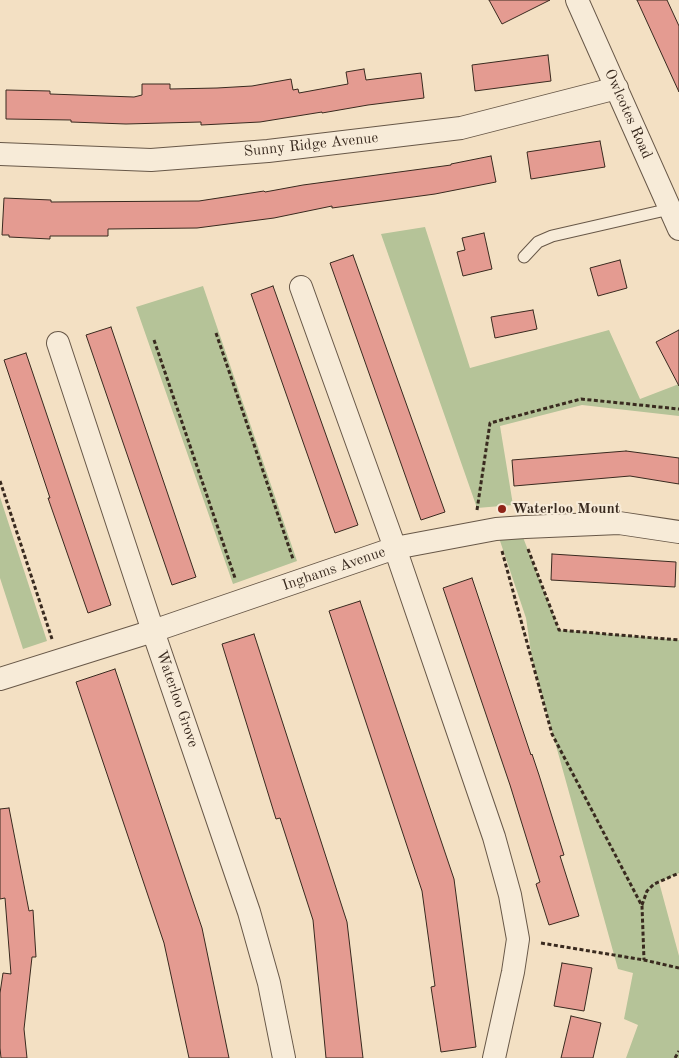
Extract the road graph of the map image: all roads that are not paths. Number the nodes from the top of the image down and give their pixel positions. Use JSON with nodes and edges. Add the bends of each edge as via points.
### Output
{"nodes":[{"id":1,"x":577,"y":0,"type":"edge"},
{"id":2,"x":617,"y":88,"type":"junction"},
{"id":3,"x":0,"y":154,"type":"edge"},
{"id":4,"x":675,"y":219,"type":"edge"},
{"id":5,"x":524,"y":257,"type":"dead end"},
{"id":6,"x":301,"y":287,"type":"dead end"},
{"id":7,"x":58,"y":343,"type":"dead end"},
{"id":8,"x":679,"y":532,"type":"edge"},
{"id":9,"x":395,"y":548,"type":"junction"},
{"id":10,"x":153,"y":631,"type":"junction"},
{"id":11,"x":0,"y":679,"type":"edge"},
{"id":12,"x":284,"y":1058,"type":"edge"},
{"id":13,"x":494,"y":1058,"type":"edge"}],
"edges":[{"from":1,"to":2,"type":"street","name":"Owlcotes Road"},
{"from":2,"to":3,"type":"street","name":"Sunny Ridge Avenue","via":[[460,128],[268,151],[151,160]]},
{"from":2,"to":4,"type":"street","name":"Owlcotes Road"},
{"from":4,"to":5,"type":"lane","via":[[552,236],[538,242]]},
{"from":6,"to":9,"type":"street"},
{"from":7,"to":10,"type":"street","name":"Waterloo Grove"},
{"from":8,"to":9,"type":"street","name":"Inghams Avenue","via":[[619,523],[496,529]]},
{"from":9,"to":10,"type":"street","name":"Inghams Avenue"},
{"from":9,"to":13,"type":"street","via":[[494,837],[510,895],[518,939]]},
{"from":10,"to":11,"type":"street","name":"Inghams Avenue"},
{"from":10,"to":12,"type":"street","name":"Waterloo Grove","via":[[249,912],[269,983]]}]}
